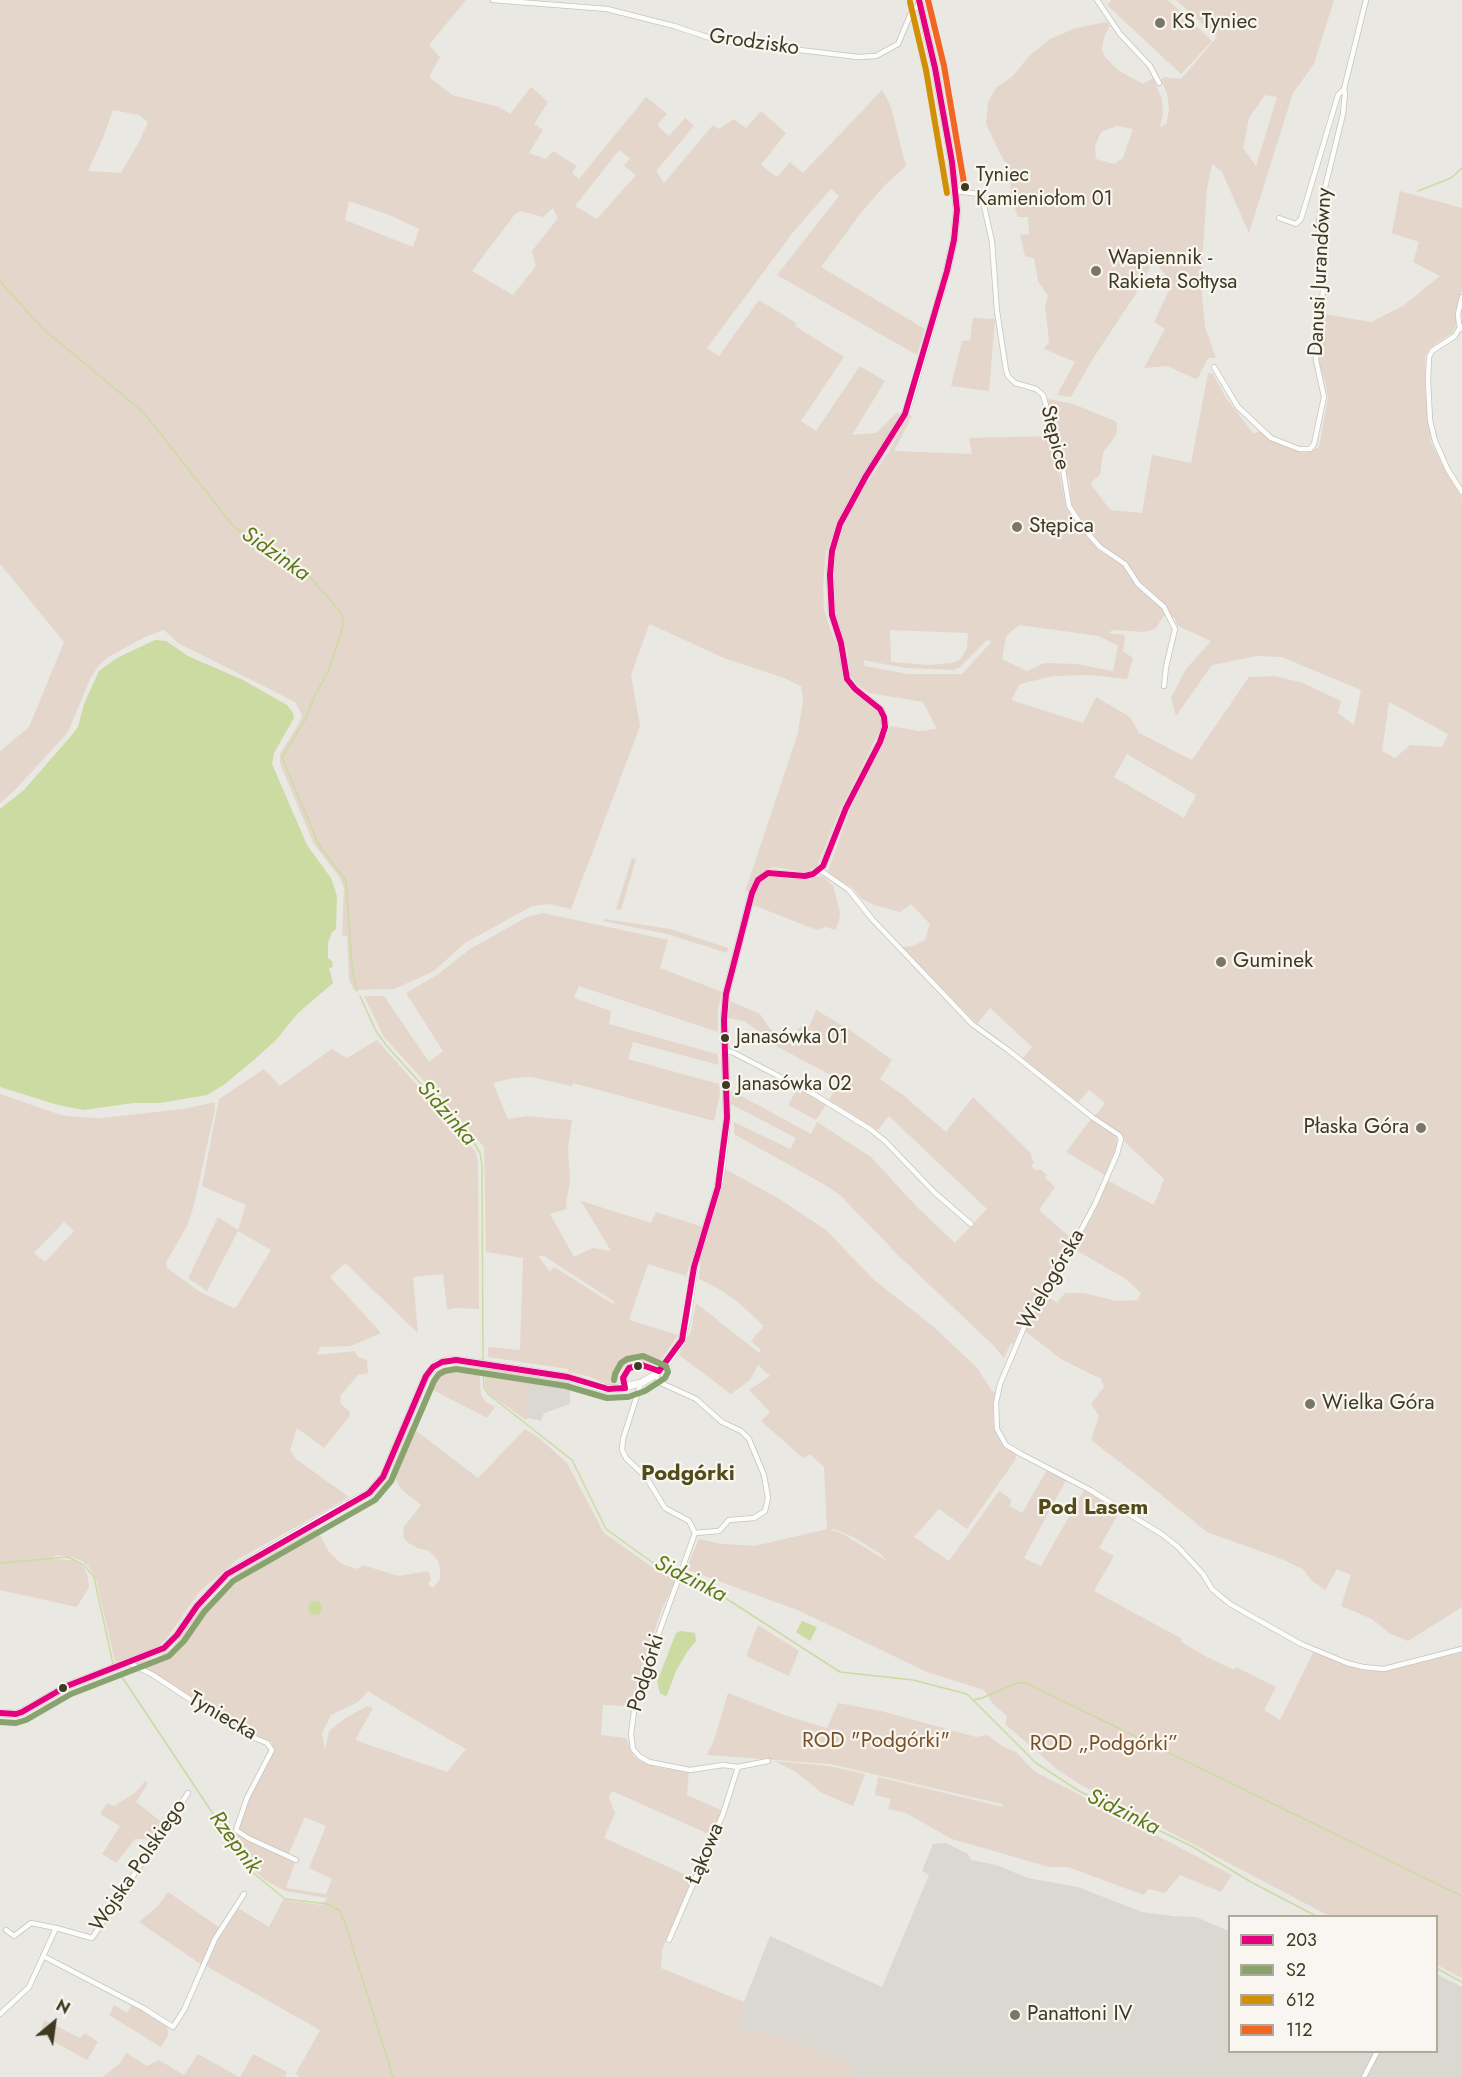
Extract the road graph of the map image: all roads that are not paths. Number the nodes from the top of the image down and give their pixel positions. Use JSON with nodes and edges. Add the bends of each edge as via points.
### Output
{"nodes":[{"id":1,"x":493,"y":0,"type":"edge"},
{"id":2,"x":1098,"y":0,"type":"edge"},
{"id":3,"x":1366,"y":0,"type":"edge"},
{"id":4,"x":919,"y":2,"type":"edge"},
{"id":5,"x":1159,"y":83,"type":"dead end"},
{"id":6,"x":1344,"y":90,"type":"junction"},
{"id":7,"x":956,"y":190,"type":"junction"},
{"id":8,"x":1279,"y":218,"type":"dead end"},
{"id":9,"x":1462,"y":297,"type":"edge"},
{"id":10,"x":1461,"y":328,"type":"edge"},
{"id":11,"x":1214,"y":367,"type":"dead end"},
{"id":12,"x":1462,"y":492,"type":"edge"},
{"id":13,"x":1164,"y":686,"type":"dead end"},
{"id":14,"x":820,"y":870,"type":"junction"},
{"id":15,"x":725,"y":1051,"type":"junction"},
{"id":16,"x":971,"y":1224,"type":"dead end"},
{"id":17,"x":655,"y":1376,"type":"junction"},
{"id":18,"x":641,"y":1383,"type":"junction"},
{"id":19,"x":695,"y":1533,"type":"junction"},
{"id":20,"x":1462,"y":1649,"type":"edge"},
{"id":21,"x":129,"y":1663,"type":"junction"},
{"id":22,"x":0,"y":1713,"type":"edge"},
{"id":23,"x":768,"y":1761,"type":"dead end"},
{"id":24,"x":738,"y":1767,"type":"junction"},
{"id":25,"x":188,"y":1793,"type":"dead end"},
{"id":26,"x":296,"y":1860,"type":"dead end"},
{"id":27,"x":244,"y":1894,"type":"dead end"},
{"id":28,"x":56,"y":1928,"type":"junction"},
{"id":29,"x":6,"y":1930,"type":"dead end"},
{"id":30,"x":669,"y":1940,"type":"dead end"},
{"id":31,"x":43,"y":1956,"type":"junction"},
{"id":32,"x":0,"y":2014,"type":"edge"},
{"id":33,"x":1376,"y":2053,"type":"edge"},
{"id":34,"x":1364,"y":2077,"type":"edge"}],
"edges":[{"from":1,"to":4,"type":"street","name":"Grodzisko","via":[[607,9],[716,40],[858,57],[876,57],[898,44]]},
{"from":2,"to":5,"type":"street"},
{"from":3,"to":6,"type":"street","name":"Danusi Jurandówny"},
{"from":4,"to":7,"type":"street"},
{"from":6,"to":8,"type":"street","via":[[1338,94],[1301,219],[1296,224]]},
{"from":6,"to":11,"type":"street","name":"Danusi Jurandówny","via":[[1342,120],[1319,222],[1323,290],[1316,360],[1324,397],[1310,449],[1271,438],[1238,407]]},
{"from":7,"to":13,"type":"street","name":"Stępice","via":[[978,195],[983,201],[992,242],[1006,370],[1015,383],[1036,388],[1043,395],[1061,457],[1069,506],[1100,547],[1125,564],[1138,584],[1164,607],[1175,629]]},
{"from":7,"to":14,"type":"street","via":[[954,240],[911,398],[840,524],[832,551],[832,615],[842,643],[847,679],[880,709],[886,722]]},
{"from":9,"to":10,"type":"street","via":[[1458,314]]},
{"from":10,"to":12,"type":"street","via":[[1432,351],[1428,381],[1435,441]]},
{"from":14,"to":15,"type":"street","via":[[805,876],[768,873],[755,885],[726,994]]},
{"from":14,"to":20,"type":"street","name":"Wielogórska","via":[[849,890],[872,920],[972,1024],[1121,1139],[1095,1204],[1031,1311],[1000,1384],[997,1429],[1006,1445],[1163,1535],[1230,1604],[1316,1651],[1363,1667],[1384,1669]]},
{"from":15,"to":16,"type":"street","via":[[815,1095],[870,1129]]},
{"from":15,"to":17,"type":"street","via":[[727,1118],[720,1177],[694,1267],[686,1329],[668,1362]]},
{"from":17,"to":18,"type":"street"},
{"from":17,"to":19,"type":"street","via":[[741,1431],[749,1439],[764,1475],[768,1498],[765,1511],[754,1518],[729,1520],[719,1531]]},
{"from":18,"to":19,"type":"street","via":[[622,1450],[646,1477],[665,1508],[689,1521]]},
{"from":18,"to":21,"type":"street","via":[[608,1389],[568,1377],[449,1360],[437,1364],[417,1396],[383,1477],[369,1494],[239,1566],[197,1605],[164,1648]]},
{"from":19,"to":24,"type":"street","name":"Podgórki","via":[[636,1696],[633,1749],[648,1762],[677,1768]]},
{"from":21,"to":22,"type":"street","via":[[67,1686],[22,1712]]},
{"from":21,"to":26,"type":"street","name":"Tyniecka","via":[[240,1732],[267,1743],[272,1750],[236,1830]]},
{"from":23,"to":24,"type":"street","name":"Podgórki"},
{"from":24,"to":30,"type":"street","name":"Łąkowa","via":[[723,1814]]},
{"from":25,"to":28,"type":"street","name":"Wojska Polskiego","via":[[92,1938]]},
{"from":27,"to":31,"type":"street","via":[[215,1939],[173,2027]]},
{"from":28,"to":29,"type":"street","name":"Wojska Polskiego","via":[[31,1923],[14,1936]]},
{"from":28,"to":31,"type":"street","name":"Wojska Polskiego"},
{"from":31,"to":32,"type":"street","name":"Wojska Polskiego","via":[[29,1987]]},
{"from":33,"to":34,"type":"street"}]}
